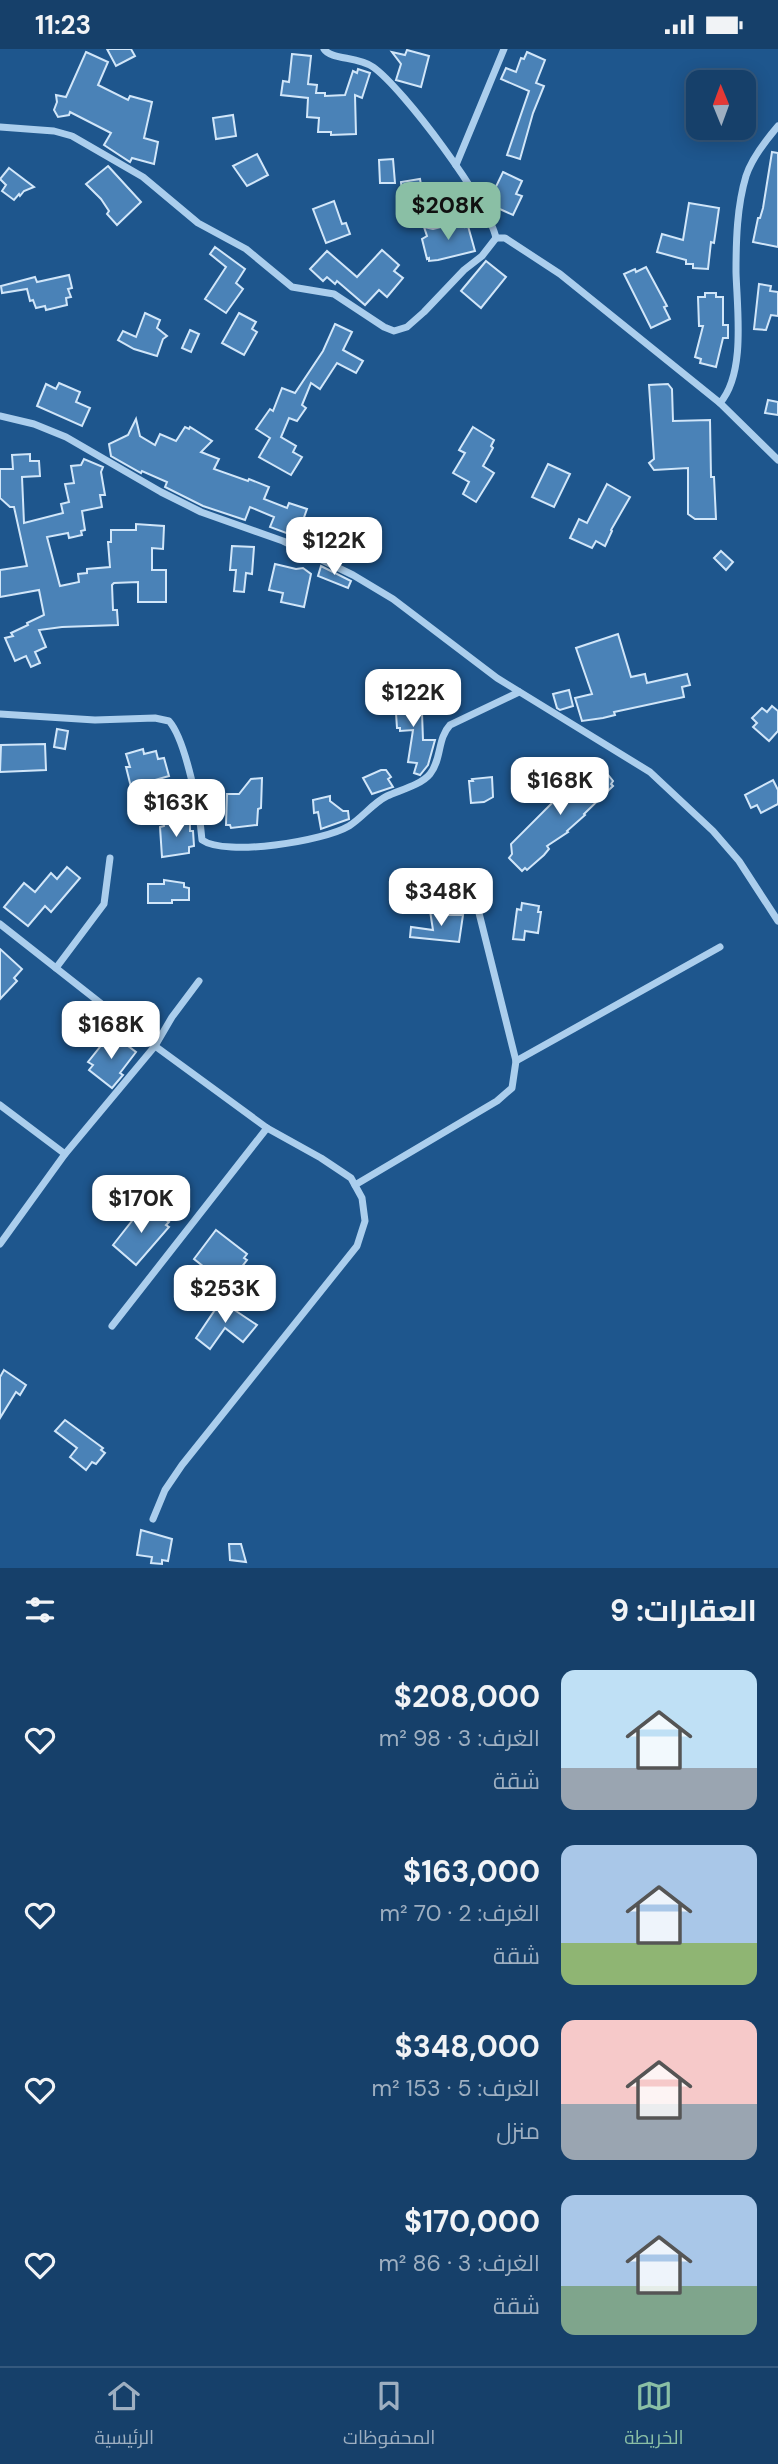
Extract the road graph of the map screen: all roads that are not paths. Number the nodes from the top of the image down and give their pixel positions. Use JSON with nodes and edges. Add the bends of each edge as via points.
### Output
{"nodes":[{"id":1,"x":324,"y":49,"type":"edge"},
{"id":2,"x":504,"y":49,"type":"edge"},
{"id":3,"x":778,"y":126,"type":"edge"},
{"id":4,"x":0,"y":127,"type":"edge"},
{"id":5,"x":456,"y":165,"type":"junction"},
{"id":6,"x":496,"y":238,"type":"junction"},
{"id":7,"x":720,"y":403,"type":"junction"},
{"id":8,"x":0,"y":417,"type":"edge"},
{"id":9,"x":778,"y":460,"type":"edge"},
{"id":10,"x":519,"y":692,"type":"junction"},
{"id":11,"x":0,"y":714,"type":"edge"},
{"id":12,"x":110,"y":858,"type":"dead end"},
{"id":13,"x":474,"y":893,"type":"dead end"},
{"id":14,"x":778,"y":921,"type":"edge"},
{"id":15,"x":0,"y":924,"type":"edge"},
{"id":16,"x":720,"y":947,"type":"dead end"},
{"id":17,"x":57,"y":968,"type":"junction"},
{"id":18,"x":198,"y":981,"type":"dead end"},
{"id":19,"x":155,"y":1047,"type":"junction"},
{"id":20,"x":516,"y":1061,"type":"junction"},
{"id":21,"x":0,"y":1105,"type":"edge"},
{"id":22,"x":267,"y":1128,"type":"junction"},
{"id":23,"x":65,"y":1154,"type":"junction"},
{"id":24,"x":355,"y":1185,"type":"junction"},
{"id":25,"x":0,"y":1244,"type":"edge"},
{"id":26,"x":113,"y":1326,"type":"dead end"},
{"id":27,"x":153,"y":1519,"type":"dead end"}],
"edges":[{"from":1,"to":5,"type":"street","via":[[331,56],[361,60],[374,67]]},
{"from":2,"to":5,"type":"street"},
{"from":3,"to":7,"type":"street","via":[[747,173],[739,207],[735,369]]},
{"from":4,"to":6,"type":"street","via":[[72,136],[143,177],[198,223],[246,249],[292,287],[334,294],[394,331],[407,327],[424,312]]},
{"from":5,"to":6,"type":"street"},
{"from":6,"to":7,"type":"street","via":[[515,243],[559,274]]},
{"from":7,"to":9,"type":"street"},
{"from":8,"to":10,"type":"street","via":[[66,437],[201,512],[283,541],[353,575]]},
{"from":10,"to":11,"type":"street","via":[[450,725],[430,774],[377,802],[351,825],[316,838],[249,847],[202,840],[183,752],[169,721]]},
{"from":10,"to":14,"type":"street","via":[[650,772],[739,861]]},
{"from":12,"to":17,"type":"street","via":[[104,904]]},
{"from":13,"to":20,"type":"street"},
{"from":15,"to":17,"type":"street"},
{"from":16,"to":20,"type":"street"},
{"from":17,"to":19,"type":"street"},
{"from":18,"to":19,"type":"street"},
{"from":19,"to":22,"type":"street"},
{"from":19,"to":23,"type":"street"},
{"from":20,"to":24,"type":"street","via":[[512,1088],[497,1101]]},
{"from":21,"to":23,"type":"street"},
{"from":22,"to":24,"type":"street","via":[[321,1158]]},
{"from":22,"to":26,"type":"street"},
{"from":23,"to":25,"type":"street"},
{"from":24,"to":27,"type":"street","via":[[365,1221],[357,1246],[182,1465]]}]}
